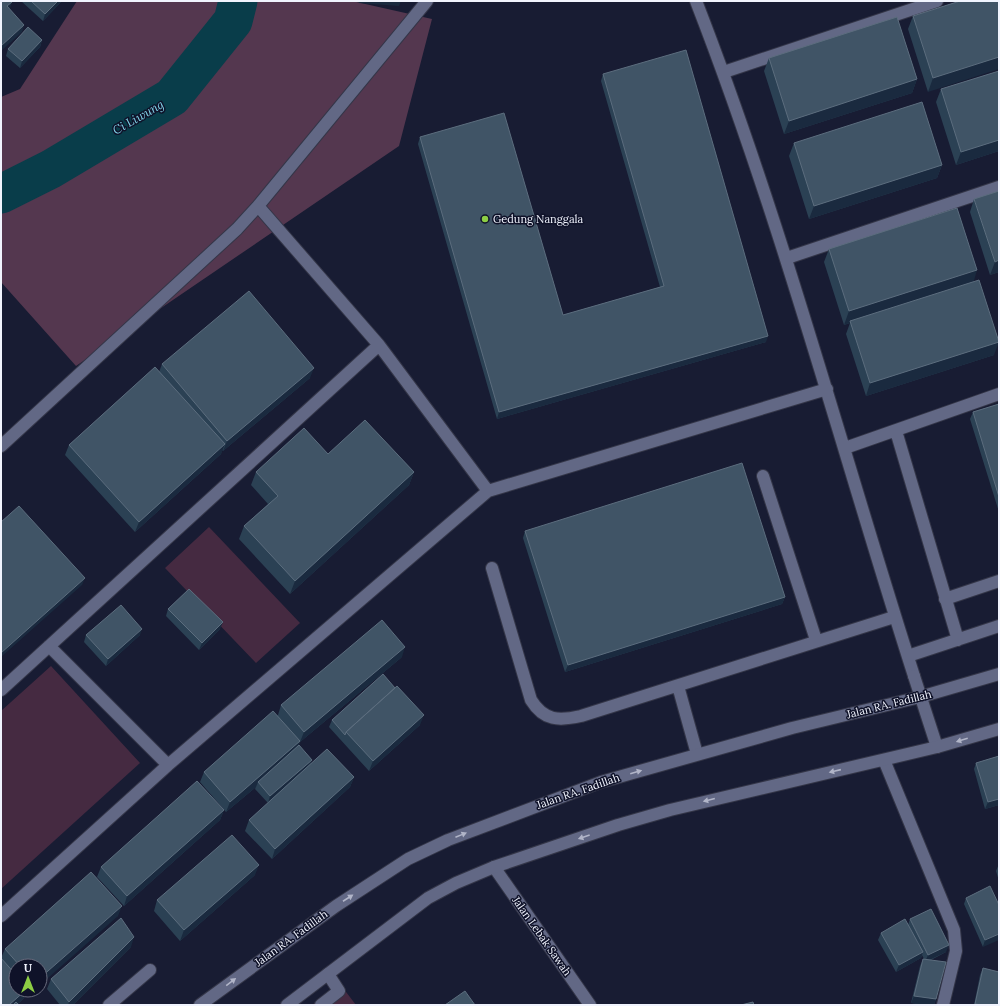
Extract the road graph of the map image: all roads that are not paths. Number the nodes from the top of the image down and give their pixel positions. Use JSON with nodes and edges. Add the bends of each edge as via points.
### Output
{"nodes":[{"id":1,"x":427,"y":1,"type":"edge"},
{"id":2,"x":696,"y":1,"type":"edge"},
{"id":3,"x":937,"y":1,"type":"edge"},
{"id":4,"x":724,"y":72,"type":"junction"},
{"id":5,"x":999,"y":187,"type":"edge"},
{"id":6,"x":258,"y":206,"type":"junction"},
{"id":7,"x":787,"y":258,"type":"junction"},
{"id":8,"x":380,"y":345,"type":"junction"},
{"id":9,"x":827,"y":389,"type":"junction"},
{"id":10,"x":999,"y":394,"type":"edge"},
{"id":11,"x":896,"y":431,"type":"junction"},
{"id":12,"x":1,"y":446,"type":"edge"},
{"id":13,"x":845,"y":448,"type":"junction"},
{"id":14,"x":763,"y":476,"type":"dead end"},
{"id":15,"x":488,"y":491,"type":"junction"},
{"id":16,"x":492,"y":568,"type":"dead end"},
{"id":17,"x":999,"y":581,"type":"edge"},
{"id":18,"x":945,"y":599,"type":"junction"},
{"id":19,"x":894,"y":616,"type":"junction"},
{"id":20,"x":999,"y":626,"type":"edge"},
{"id":21,"x":816,"y":640,"type":"junction"},
{"id":22,"x":958,"y":640,"type":"junction"},
{"id":23,"x":49,"y":646,"type":"junction"},
{"id":24,"x":908,"y":656,"type":"junction"},
{"id":25,"x":999,"y":674,"type":"edge"},
{"id":26,"x":678,"y":686,"type":"junction"},
{"id":27,"x":1,"y":690,"type":"edge"},
{"id":28,"x":920,"y":697,"type":"junction"},
{"id":29,"x":999,"y":729,"type":"edge"},
{"id":30,"x":937,"y":747,"type":"junction"},
{"id":31,"x":697,"y":754,"type":"junction"},
{"id":32,"x":884,"y":760,"type":"junction"},
{"id":33,"x":168,"y":765,"type":"junction"},
{"id":34,"x":494,"y":867,"type":"junction"},
{"id":35,"x":1,"y":916,"type":"edge"},
{"id":36,"x":150,"y":970,"type":"dead end"},
{"id":37,"x":328,"y":974,"type":"junction"},
{"id":38,"x":110,"y":1005,"type":"edge"},
{"id":39,"x":200,"y":1005,"type":"edge"},
{"id":40,"x":287,"y":1005,"type":"edge"},
{"id":41,"x":321,"y":1005,"type":"edge"},
{"id":42,"x":590,"y":1005,"type":"edge"},
{"id":43,"x":943,"y":1005,"type":"edge"}],
"edges":[{"from":1,"to":6,"type":"main road"},
{"from":2,"to":4,"type":"main road"},
{"from":3,"to":4,"type":"main road"},
{"from":4,"to":7,"type":"main road"},
{"from":5,"to":7,"type":"main road"},
{"from":6,"to":8,"type":"main road"},
{"from":6,"to":12,"type":"main road","via":[[215,251]]},
{"from":7,"to":9,"type":"main road"},
{"from":8,"to":15,"type":"main road"},
{"from":8,"to":23,"type":"main road"},
{"from":9,"to":13,"type":"main road"},
{"from":9,"to":15,"type":"main road"},
{"from":10,"to":11,"type":"main road"},
{"from":11,"to":13,"type":"main road"},
{"from":11,"to":18,"type":"main road"},
{"from":13,"to":19,"type":"main road"},
{"from":14,"to":21,"type":"main road"},
{"from":15,"to":33,"type":"main road"},
{"from":16,"to":26,"type":"main road","via":[[531,700],[542,714],[556,718],[575,718]]},
{"from":17,"to":18,"type":"main road"},
{"from":18,"to":22,"type":"main road"},
{"from":19,"to":21,"type":"main road"},
{"from":19,"to":24,"type":"main road"},
{"from":20,"to":22,"type":"main road"},
{"from":21,"to":26,"type":"main road"},
{"from":22,"to":24,"type":"main road"},
{"from":23,"to":27,"type":"main road"},
{"from":23,"to":33,"type":"main road"},
{"from":24,"to":28,"type":"main road"},
{"from":25,"to":28,"type":"main road","name":"Jalan RA. Fadillah"},
{"from":26,"to":31,"type":"main road"},
{"from":28,"to":30,"type":"main road"},
{"from":28,"to":31,"type":"main road","name":"Jalan RA. Fadillah"},
{"from":29,"to":30,"type":"main road","one_way":true},
{"from":30,"to":32,"type":"main road"},
{"from":39,"to":31,"type":"main road","name":"Jalan RA. Fadillah","one_way":true,"via":[[336,906],[408,859],[494,822],[601,782]]},
{"from":32,"to":34,"type":"main road","one_way":true,"via":[[670,810]]},
{"from":32,"to":43,"type":"main road","via":[[954,930],[955,958]]},
{"from":33,"to":35,"type":"main road"},
{"from":34,"to":37,"type":"main road","via":[[428,898]]},
{"from":34,"to":42,"type":"main road","name":"Jalan Lebak Sawah"},
{"from":36,"to":38,"type":"main road"},
{"from":37,"to":40,"type":"main road"},
{"from":37,"to":41,"type":"main road","via":[[339,991]]}]}
